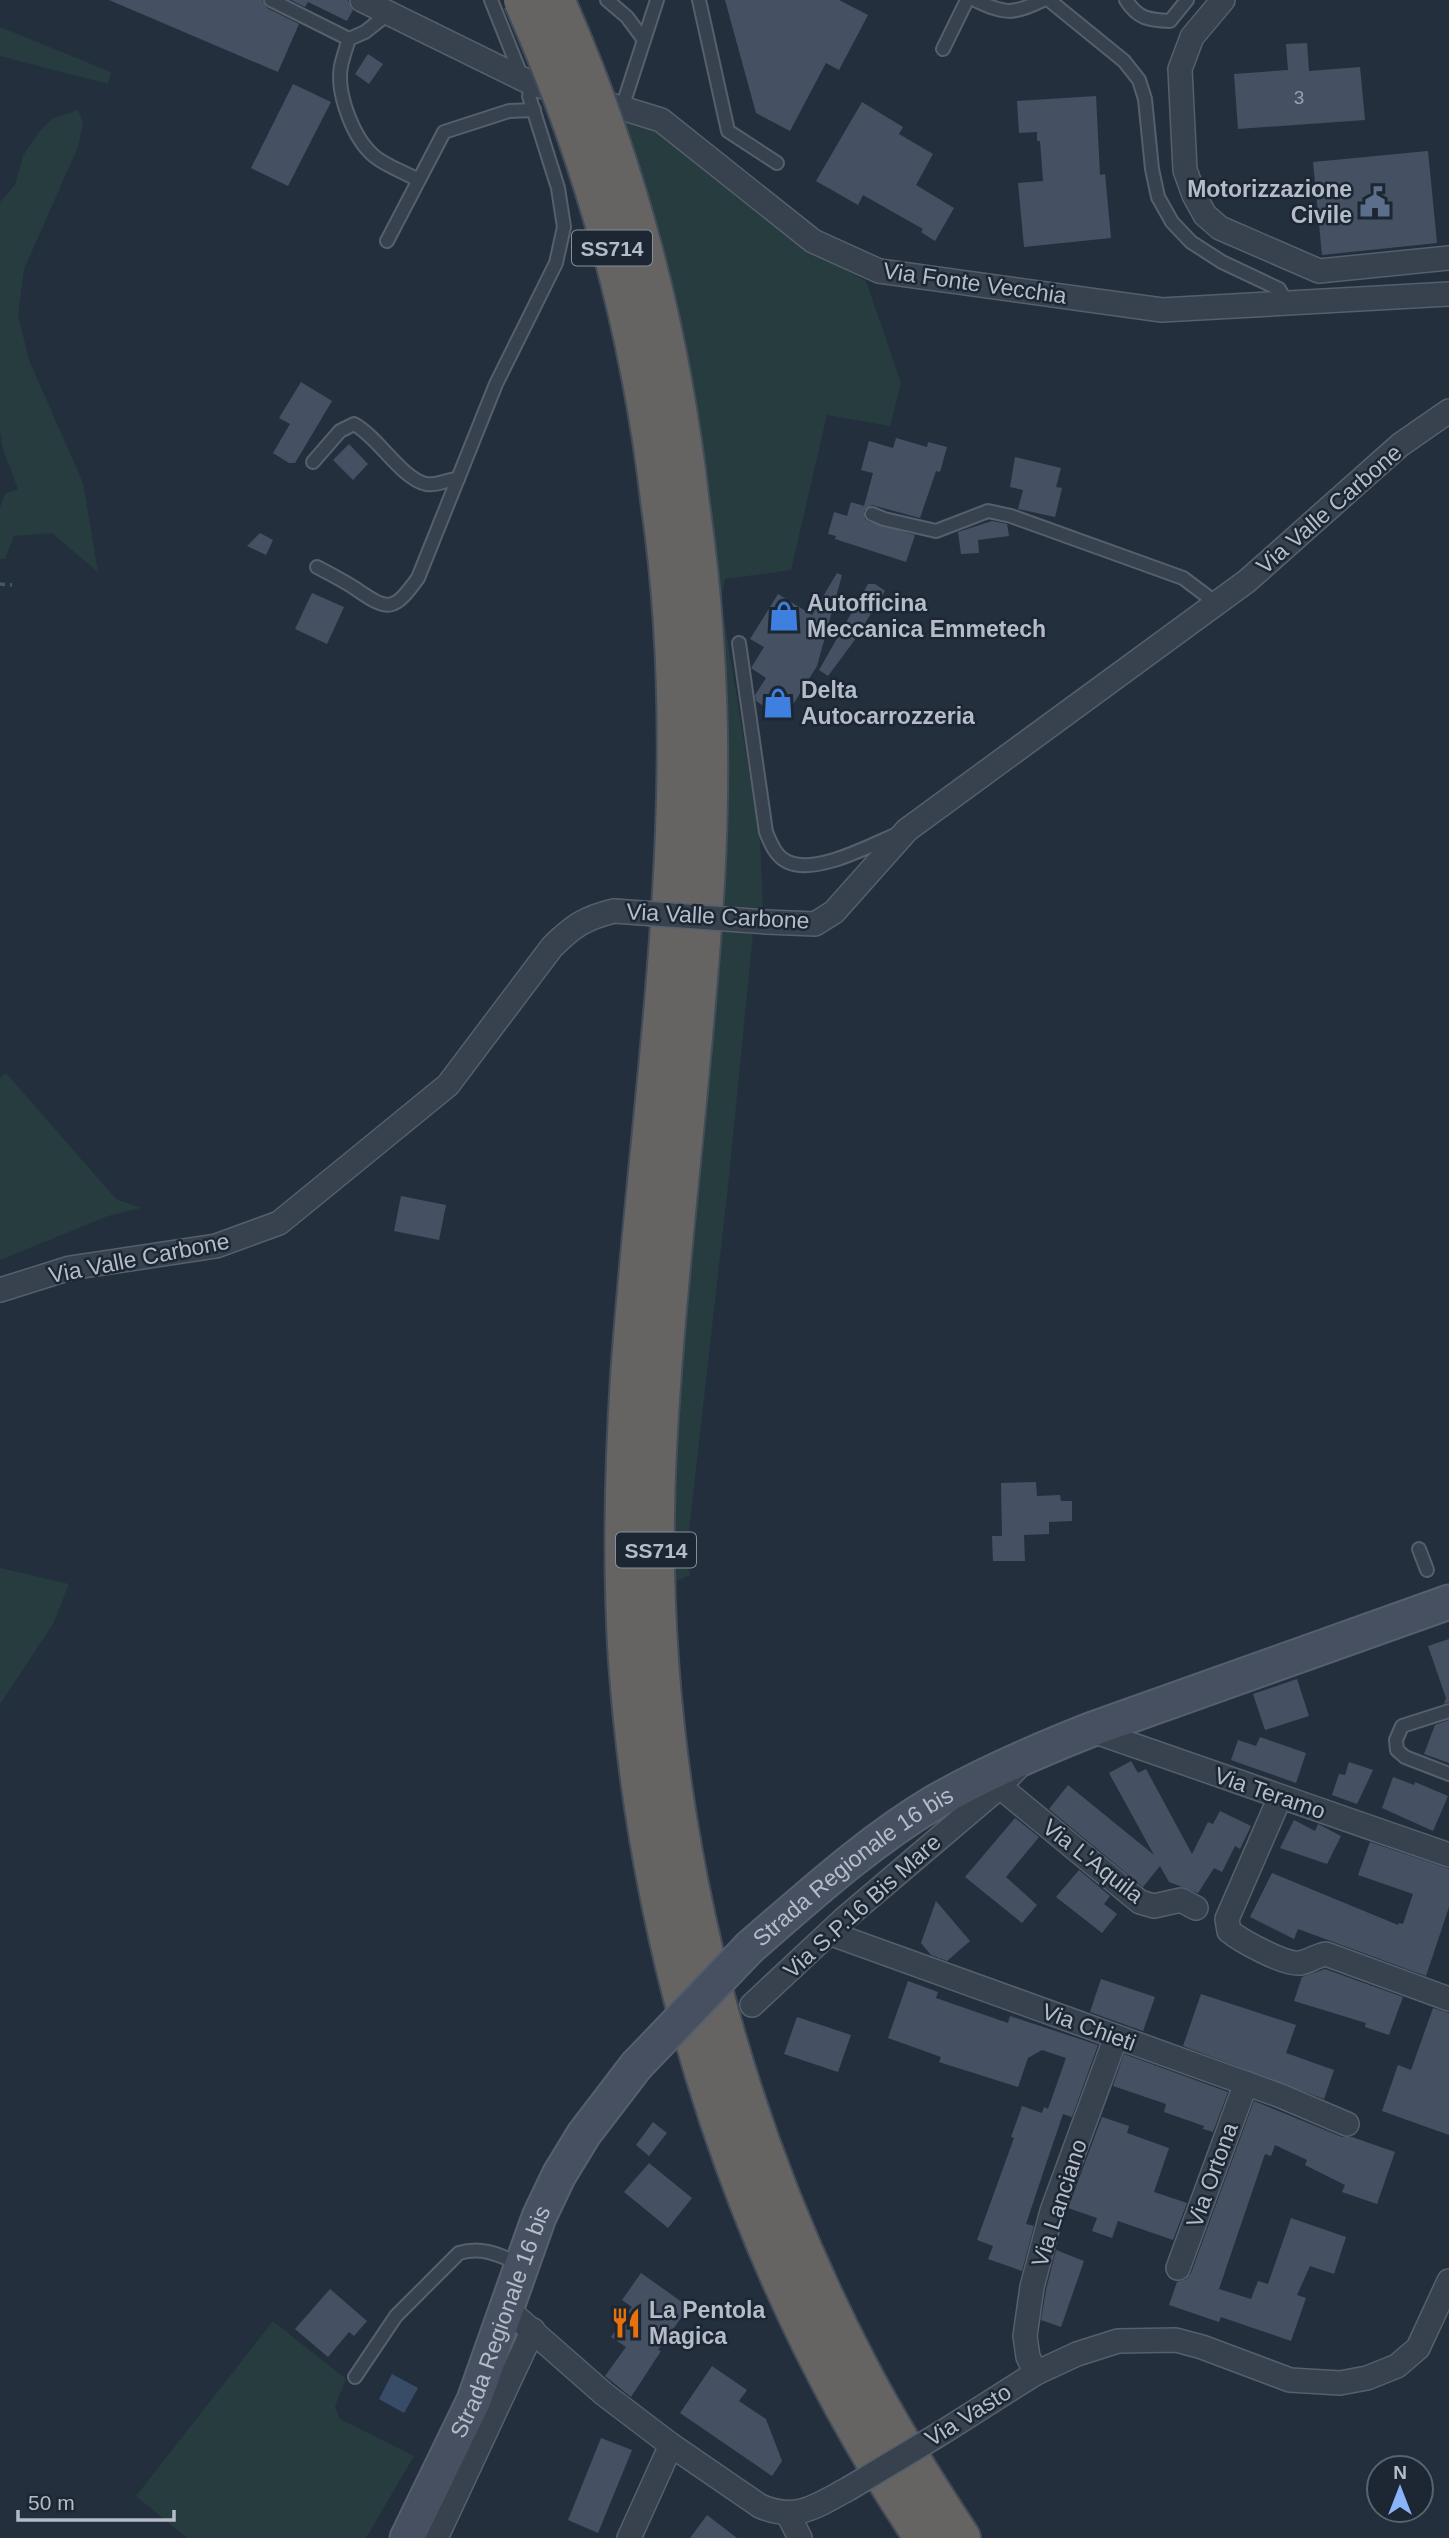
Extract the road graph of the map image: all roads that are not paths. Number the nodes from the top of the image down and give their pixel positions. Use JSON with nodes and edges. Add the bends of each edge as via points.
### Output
{"nodes":[{"id":1,"x":271,"y":0,"type":"edge"},
{"id":2,"x":362,"y":0,"type":"edge"},
{"id":3,"x":491,"y":0,"type":"edge"},
{"id":4,"x":523,"y":0,"type":"edge"},
{"id":5,"x":555,"y":0,"type":"edge"},
{"id":6,"x":607,"y":0,"type":"edge"},
{"id":7,"x":657,"y":0,"type":"edge"},
{"id":8,"x":699,"y":0,"type":"edge"},
{"id":9,"x":968,"y":0,"type":"edge"},
{"id":10,"x":975,"y":0,"type":"edge"},
{"id":11,"x":1043,"y":0,"type":"edge"},
{"id":12,"x":1049,"y":0,"type":"edge"},
{"id":13,"x":1126,"y":0,"type":"edge"},
{"id":14,"x":1187,"y":0,"type":"edge"},
{"id":15,"x":1223,"y":0,"type":"edge"},
{"id":16,"x":389,"y":13,"type":"junction"},
{"id":17,"x":349,"y":39,"type":"junction"},
{"id":18,"x":644,"y":40,"type":"junction"},
{"id":19,"x":943,"y":49,"type":"dead end"},
{"id":20,"x":528,"y":81,"type":"junction"},
{"id":21,"x":622,"y":108,"type":"junction"},
{"id":22,"x":534,"y":110,"type":"junction"},
{"id":23,"x":777,"y":163,"type":"dead end"},
{"id":24,"x":418,"y":180,"type":"junction"},
{"id":25,"x":387,"y":241,"type":"dead end"},
{"id":26,"x":1449,"y":258,"type":"edge"},
{"id":27,"x":1449,"y":294,"type":"edge"},
{"id":28,"x":1287,"y":303,"type":"junction"},
{"id":29,"x":1449,"y":411,"type":"edge"},
{"id":30,"x":313,"y":462,"type":"dead end"},
{"id":31,"x":458,"y":479,"type":"junction"},
{"id":32,"x":675,"y":505,"type":"junction"},
{"id":33,"x":872,"y":514,"type":"dead end"},
{"id":34,"x":317,"y":567,"type":"dead end"},
{"id":35,"x":1210,"y":608,"type":"junction"},
{"id":36,"x":739,"y":643,"type":"dead end"},
{"id":37,"x":907,"y":830,"type":"junction"},
{"id":38,"x":0,"y":1290,"type":"edge"},
{"id":39,"x":1419,"y":1549,"type":"dead end"},
{"id":40,"x":1427,"y":1570,"type":"dead end"},
{"id":41,"x":1449,"y":1602,"type":"edge"},
{"id":42,"x":1449,"y":1711,"type":"edge"},
{"id":43,"x":1088,"y":1731,"type":"junction"},
{"id":44,"x":991,"y":1755,"type":"dead end"},
{"id":45,"x":1449,"y":1774,"type":"edge"},
{"id":46,"x":983,"y":1786,"type":"junction"},
{"id":47,"x":1280,"y":1797,"type":"junction"},
{"id":48,"x":1449,"y":1855,"type":"edge"},
{"id":49,"x":1196,"y":1908,"type":"dead end"},
{"id":50,"x":829,"y":1933,"type":"junction"},
{"id":51,"x":1449,"y":1999,"type":"edge"},
{"id":52,"x":752,"y":2005,"type":"dead end"},
{"id":53,"x":1116,"y":2037,"type":"junction"},
{"id":54,"x":1247,"y":2083,"type":"junction"},
{"id":55,"x":1347,"y":2124,"type":"dead end"},
{"id":56,"x":522,"y":2264,"type":"junction"},
{"id":57,"x":1178,"y":2268,"type":"dead end"},
{"id":58,"x":1449,"y":2281,"type":"edge"},
{"id":59,"x":506,"y":2308,"type":"junction"},
{"id":60,"x":533,"y":2330,"type":"junction"},
{"id":61,"x":1036,"y":2373,"type":"junction"},
{"id":62,"x":355,"y":2377,"type":"dead end"},
{"id":63,"x":671,"y":2445,"type":"junction"},
{"id":64,"x":788,"y":2514,"type":"junction"},
{"id":65,"x":407,"y":2538,"type":"edge"},
{"id":66,"x":436,"y":2538,"type":"edge"},
{"id":67,"x":629,"y":2538,"type":"edge"},
{"id":68,"x":800,"y":2538,"type":"edge"},
{"id":69,"x":924,"y":2538,"type":"edge"},
{"id":70,"x":961,"y":2538,"type":"edge"}],
"edges":[{"from":1,"to":17,"type":"lane"},
{"from":2,"to":16,"type":"street","name":"Via Fonte Vecchia"},
{"from":3,"to":20,"type":"lane"},
{"from":4,"to":32,"type":"highway","number":"SS714","bridge":true,"via":[[579,141],[613,250],[652,438]]},
{"from":5,"to":32,"type":"highway","number":"SS714","bridge":true,"via":[[606,130],[649,270],[677,405]]},
{"from":6,"to":18,"type":"lane"},
{"from":7,"to":18,"type":"lane"},
{"from":8,"to":23,"type":"lane","via":[[728,131]]},
{"from":9,"to":19,"type":"lane"},
{"from":10,"to":11,"type":"lane","via":[[999,12],[1020,12]]},
{"from":12,"to":28,"type":"lane","via":[[1124,61],[1139,80],[1158,197],[1172,222],[1191,242],[1222,262],[1279,289]]},
{"from":13,"to":14,"type":"lane","via":[[1134,12],[1170,21]]},
{"from":15,"to":26,"type":"street","via":[[1192,37],[1180,69],[1185,170],[1205,215],[1220,228],[1319,271]]},
{"from":16,"to":17,"type":"lane"},
{"from":16,"to":20,"type":"street","name":"Via Fonte Vecchia"},
{"from":17,"to":24,"type":"lane","via":[[341,68],[349,120],[375,157]]},
{"from":18,"to":21,"type":"lane"},
{"from":20,"to":21,"type":"street","name":"Via Fonte Vecchia"},
{"from":20,"to":22,"type":"lane"},
{"from":21,"to":28,"type":"street","name":"Via Fonte Vecchia","via":[[661,120],[813,241],[879,271],[1162,310]]},
{"from":22,"to":24,"type":"lane","via":[[509,111],[444,132]]},
{"from":22,"to":31,"type":"lane","via":[[558,188],[564,227],[556,263],[496,384]]},
{"from":24,"to":25,"type":"lane"},
{"from":27,"to":28,"type":"street","name":"Via Fonte Vecchia"},
{"from":29,"to":35,"type":"street","name":"Via Valle Carbone","via":[[1400,445],[1247,581]]},
{"from":30,"to":31,"type":"lane","via":[[340,431],[354,424],[412,477],[426,484]]},
{"from":31,"to":34,"type":"lane","via":[[418,578],[403,598],[388,605],[374,602]]},
{"from":32,"to":69,"type":"highway","number":"SS714","via":[[674,878],[625,1494],[627,1647],[639,1766],[677,1977],[732,2158],[814,2349]]},
{"from":32,"to":70,"type":"highway","number":"SS714","via":[[703,612],[708,772],[705,882],[665,1328],[656,1494],[656,1615],[674,1798],[706,1965],[765,2157],[857,2364]]},
{"from":33,"to":35,"type":"lane","via":[[936,531],[988,511],[1011,516],[1183,578],[1207,596]]},
{"from":35,"to":37,"type":"street","name":"Via Valle Carbone"},
{"from":36,"to":37,"type":"lane","via":[[766,832],[774,851],[788,862],[813,865]]},
{"from":37,"to":38,"type":"street","name":"Via Valle Carbone","bridge":true,"via":[[834,912],[815,924],[614,911],[589,917],[552,947],[448,1085],[279,1223],[216,1246],[70,1268]]},
{"from":39,"to":40,"type":"lane"},
{"from":41,"to":43,"type":"main road","name":"Strada Regionale 16 bis"},
{"from":42,"to":45,"type":"lane","via":[[1402,1726],[1396,1740],[1397,1750],[1405,1757]]},
{"from":43,"to":46,"type":"main road","name":"Strada Regionale 16 bis","via":[[1042,1743],[986,1774]]},
{"from":43,"to":47,"type":"street","name":"Via Teramo"},
{"from":44,"to":46,"type":"lane"},
{"from":46,"to":49,"type":"street","name":"Via L'Aquila","via":[[1140,1902],[1154,1906],[1181,1899]]},
{"from":46,"to":50,"type":"street","name":"Via S.P.16 Bis Mare"},
{"from":46,"to":56,"type":"main road","name":"Strada Regionale 16 bis","bridge":true,"via":[[935,1802],[849,1861],[750,1947],[636,2066],[584,2134],[559,2175]]},
{"from":47,"to":48,"type":"street","name":"Via Teramo"},
{"from":47,"to":51,"type":"street","via":[[1227,1919],[1229,1931],[1289,1963],[1326,1955]]},
{"from":50,"to":52,"type":"street","name":"Via S.P.16 Bis Mare"},
{"from":50,"to":53,"type":"street","name":"Via Chieti"},
{"from":53,"to":54,"type":"street","name":"Via Chieti"},
{"from":53,"to":61,"type":"street","name":"Via Lanciano","via":[[1052,2211],[1032,2287],[1026,2336],[1028,2357]]},
{"from":54,"to":55,"type":"street","name":"Via Chieti"},
{"from":54,"to":57,"type":"street","name":"Via Ortona"},
{"from":56,"to":59,"type":"main road","name":"Strada Regionale 16 bis"},
{"from":56,"to":62,"type":"lane","via":[[473,2248],[459,2253],[396,2316]]},
{"from":58,"to":61,"type":"street","name":"Via Vasto","via":[[1418,2348],[1396,2366],[1367,2378],[1340,2383],[1290,2380],[1176,2340],[1118,2341]]},
{"from":59,"to":60,"type":"street"},
{"from":59,"to":65,"type":"main road","name":"Strada Regionale 16 bis","via":[[474,2400]]},
{"from":60,"to":63,"type":"street","via":[[604,2394]]},
{"from":60,"to":66,"type":"street"},
{"from":61,"to":64,"type":"street","name":"Via Vasto","bridge":true,"via":[[848,2489],[811,2509]]},
{"from":63,"to":64,"type":"street","via":[[760,2506]]},
{"from":63,"to":67,"type":"street"},
{"from":64,"to":68,"type":"street"}]}
